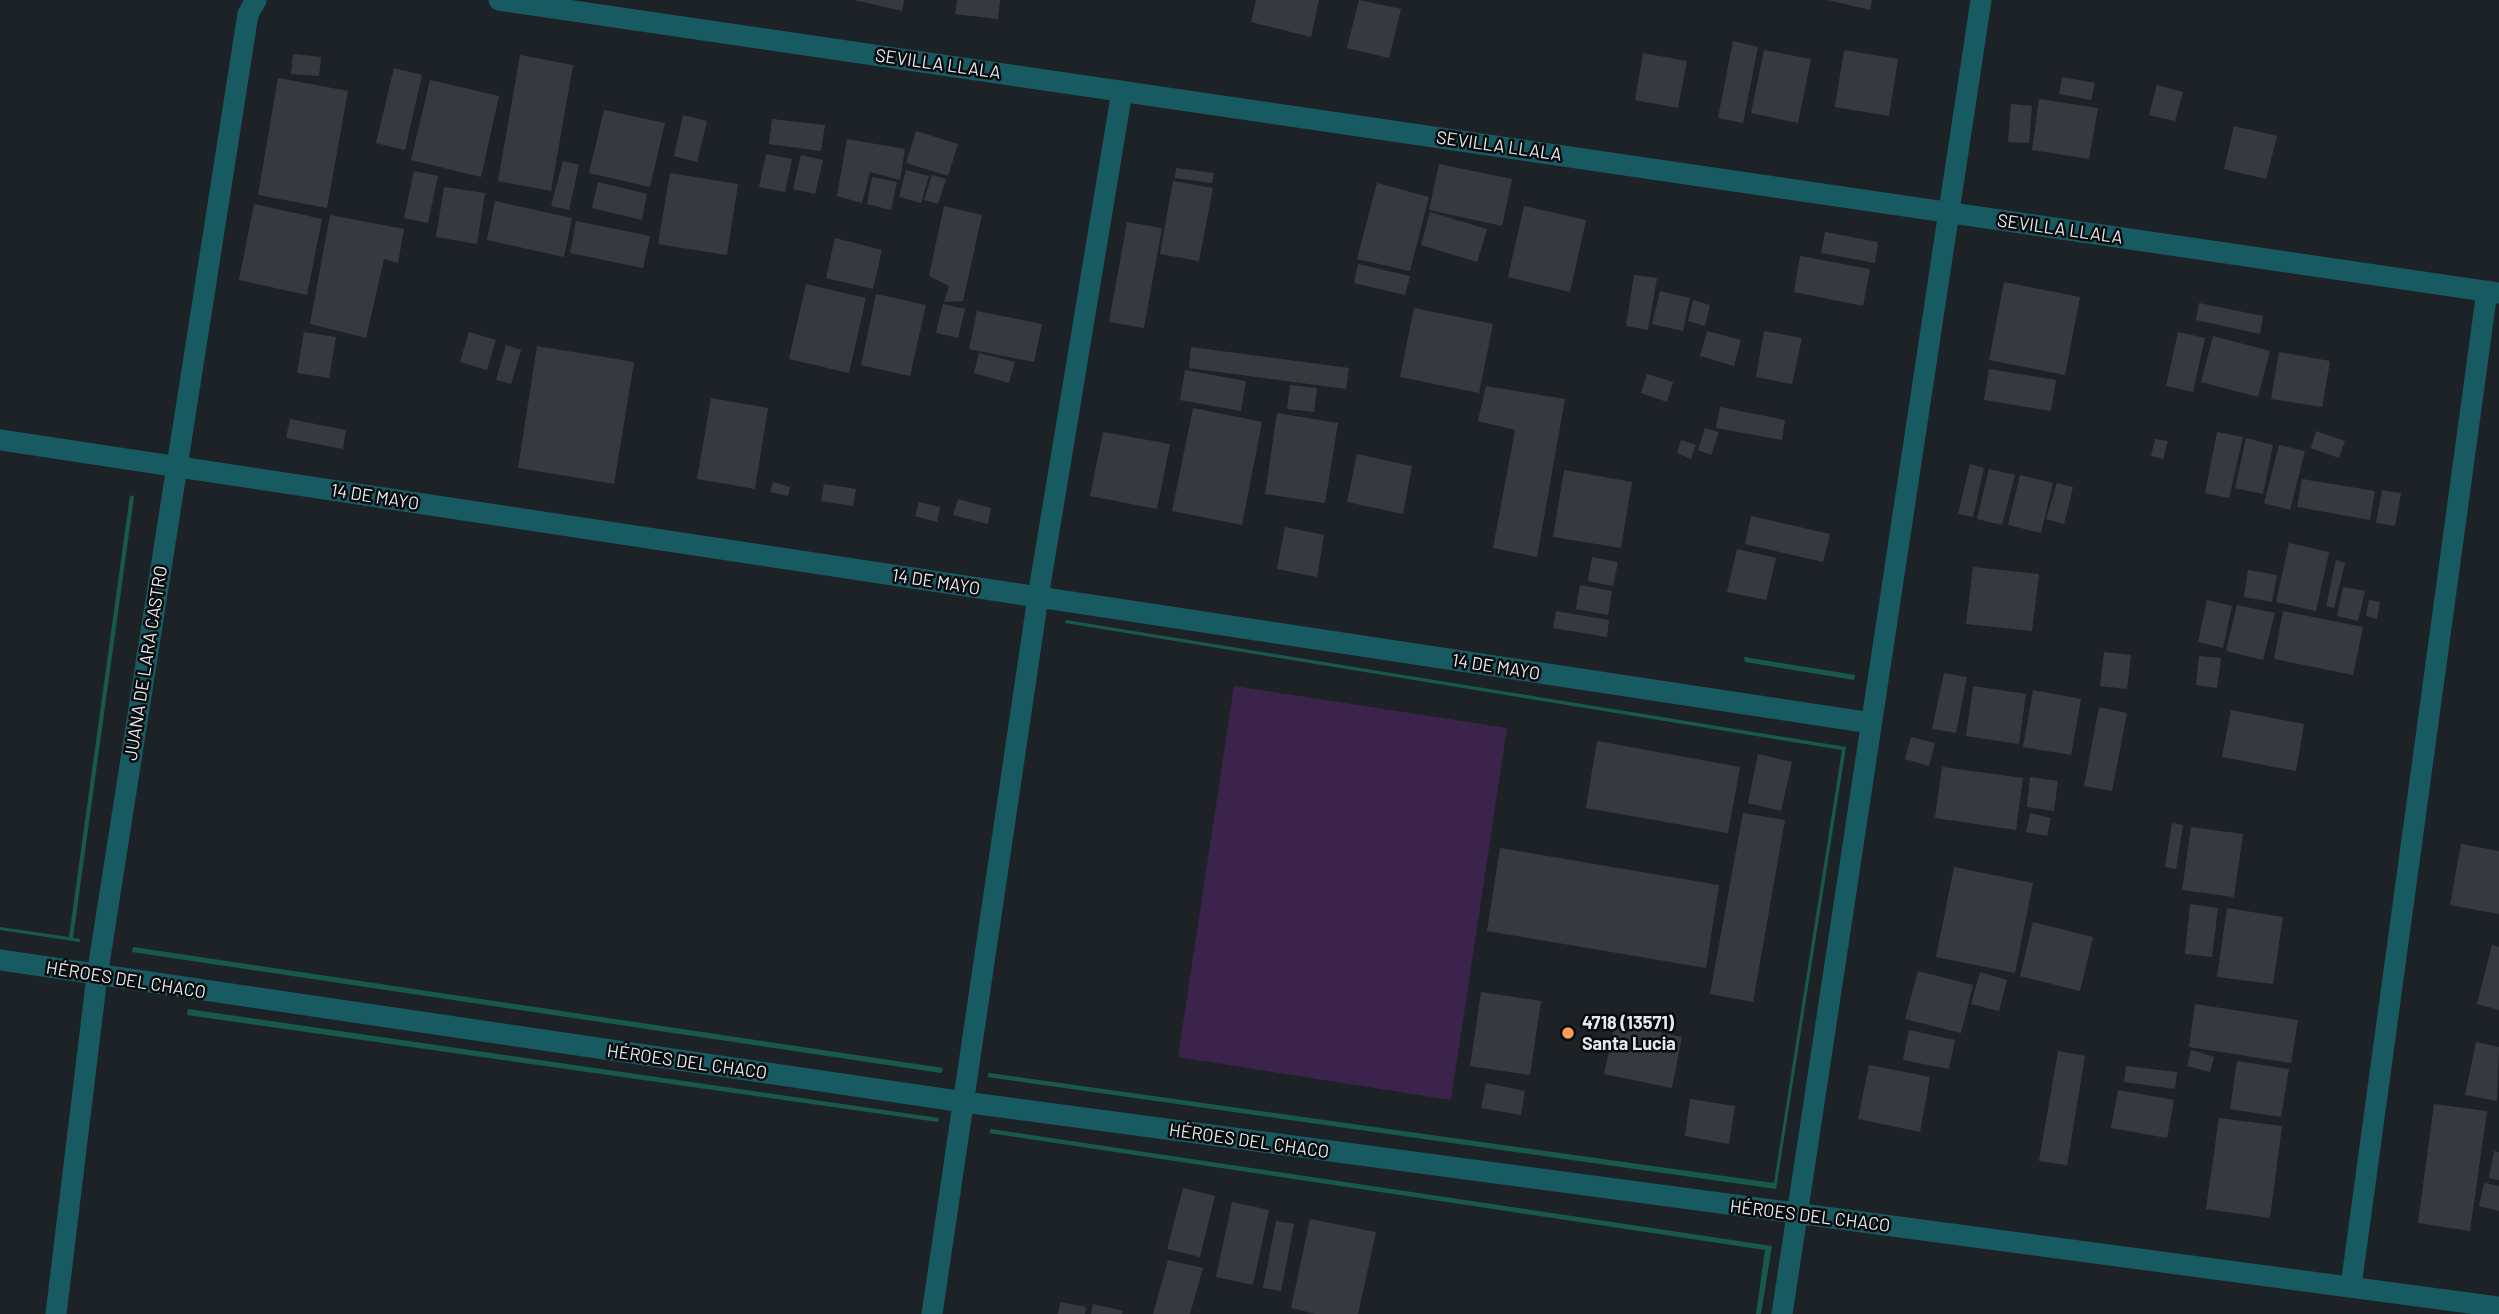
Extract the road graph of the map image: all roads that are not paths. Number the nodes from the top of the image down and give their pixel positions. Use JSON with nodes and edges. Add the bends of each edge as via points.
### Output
{"nodes":[{"id":1,"x":499,"y":0,"type":"edge"},
{"id":2,"x":1981,"y":0,"type":"edge"},
{"id":3,"x":538,"y":3,"type":"edge"},
{"id":4,"x":252,"y":7,"type":"edge"},
{"id":5,"x":1122,"y":91,"type":"junction"},
{"id":6,"x":1949,"y":213,"type":"junction"},
{"id":7,"x":2493,"y":292,"type":"edge"},
{"id":8,"x":0,"y":440,"type":"edge"},
{"id":9,"x":177,"y":467,"type":"junction"},
{"id":10,"x":1038,"y":597,"type":"junction"},
{"id":11,"x":1871,"y":723,"type":"junction"},
{"id":12,"x":0,"y":960,"type":"edge"},
{"id":13,"x":97,"y":976,"type":"junction"},
{"id":14,"x":964,"y":1102,"type":"junction"},
{"id":15,"x":1797,"y":1214,"type":"junction"},
{"id":16,"x":2351,"y":1286,"type":"junction"},
{"id":17,"x":2499,"y":1307,"type":"edge"},
{"id":18,"x":57,"y":1314,"type":"edge"},
{"id":19,"x":932,"y":1314,"type":"edge"},
{"id":20,"x":1782,"y":1314,"type":"edge"}],
"edges":[{"from":1,"to":3,"type":"street","name":"SEVILLA LLALA"},
{"from":2,"to":6,"type":"street"},
{"from":3,"to":5,"type":"street","name":"SEVILLA LLALA"},
{"from":4,"to":9,"type":"street","name":"JUANA DE LARA CASTRO"},
{"from":5,"to":6,"type":"street","name":"SEVILLA LLALA"},
{"from":5,"to":10,"type":"street"},
{"from":6,"to":7,"type":"street","name":"SEVILLA LLALA"},
{"from":6,"to":11,"type":"street"},
{"from":7,"to":16,"type":"street"},
{"from":8,"to":9,"type":"street","name":"14 DE MAYO"},
{"from":9,"to":10,"type":"street","name":"14 DE MAYO"},
{"from":9,"to":13,"type":"street","name":"JUANA DE LARA CASTRO"},
{"from":10,"to":11,"type":"street","name":"14 DE MAYO"},
{"from":10,"to":14,"type":"street"},
{"from":11,"to":15,"type":"street"},
{"from":12,"to":13,"type":"street","name":"HÉROES DEL CHACO"},
{"from":13,"to":14,"type":"street","name":"HÉROES DEL CHACO"},
{"from":13,"to":18,"type":"street","name":"JUANA DE LARA CASTRO"},
{"from":14,"to":15,"type":"street","name":"HÉROES DEL CHACO"},
{"from":14,"to":19,"type":"street"},
{"from":15,"to":16,"type":"street","name":"HÉROES DEL CHACO"},
{"from":15,"to":20,"type":"street"},
{"from":16,"to":17,"type":"street","name":"HÉROES DEL CHACO"}]}
